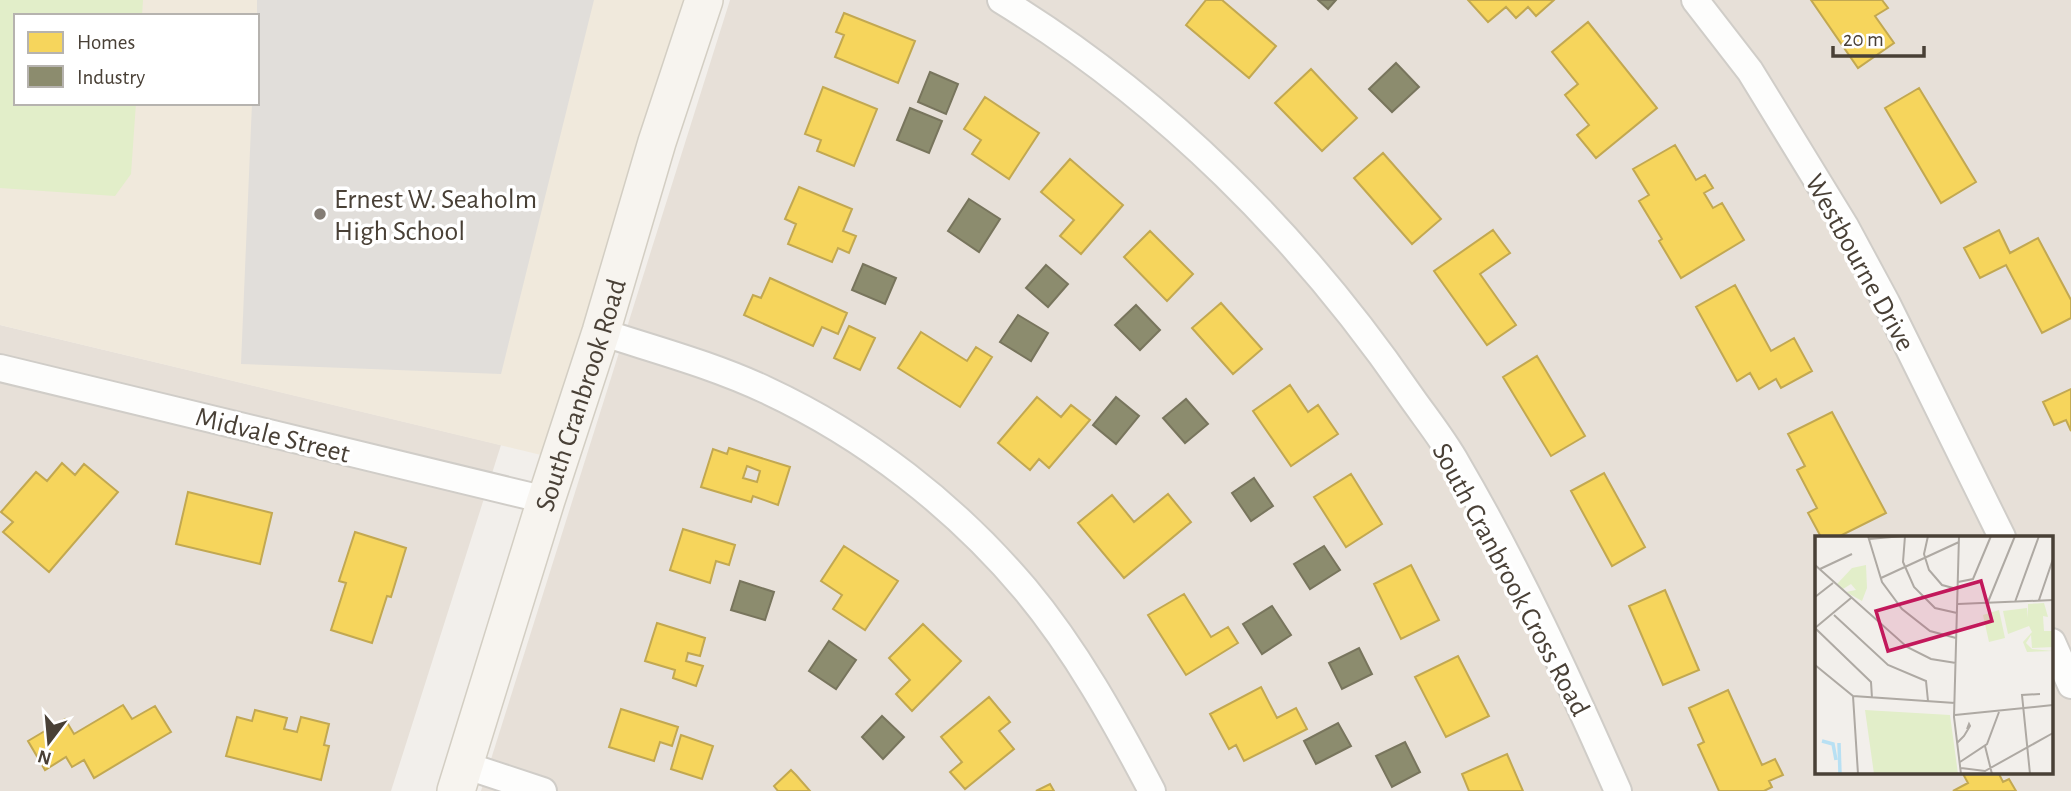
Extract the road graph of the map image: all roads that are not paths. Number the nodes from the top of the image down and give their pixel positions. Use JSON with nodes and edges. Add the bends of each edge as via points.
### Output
{"nodes":[{"id":1,"x":705,"y":0,"type":"edge"},
{"id":2,"x":1000,"y":0,"type":"edge"},
{"id":3,"x":1695,"y":0,"type":"edge"},
{"id":4,"x":601,"y":332,"type":"junction"},
{"id":5,"x":0,"y":368,"type":"edge"},
{"id":6,"x":546,"y":500,"type":"junction"},
{"id":7,"x":2002,"y":536,"type":"edge"},
{"id":8,"x":2054,"y":647,"type":"edge"},
{"id":9,"x":2071,"y":685,"type":"edge"},
{"id":10,"x":460,"y":778,"type":"edge"},
{"id":11,"x":543,"y":791,"type":"edge"},
{"id":12,"x":1152,"y":791,"type":"edge"},
{"id":13,"x":1618,"y":791,"type":"edge"}],
"edges":[{"from":1,"to":4,"type":"street","name":"South Cranbrook Road"},
{"from":2,"to":13,"type":"street","name":"South Cranbrook Cross Road","via":[[1114,76],[1198,148],[1291,243],[1375,345],[1456,462],[1519,582]]},
{"from":3,"to":7,"type":"street","name":"Westbourne Drive","via":[[1750,71],[1845,226]]},
{"from":4,"to":6,"type":"street","name":"South Cranbrook Road"},
{"from":4,"to":12,"type":"street","via":[[766,390],[853,438],[905,475],[983,544],[1025,589],[1083,669]]},
{"from":5,"to":6,"type":"street","name":"Midvale Street"},
{"from":6,"to":10,"type":"street","name":"South Cranbrook Road"},
{"from":8,"to":9,"type":"street"},
{"from":10,"to":11,"type":"street"}]}
